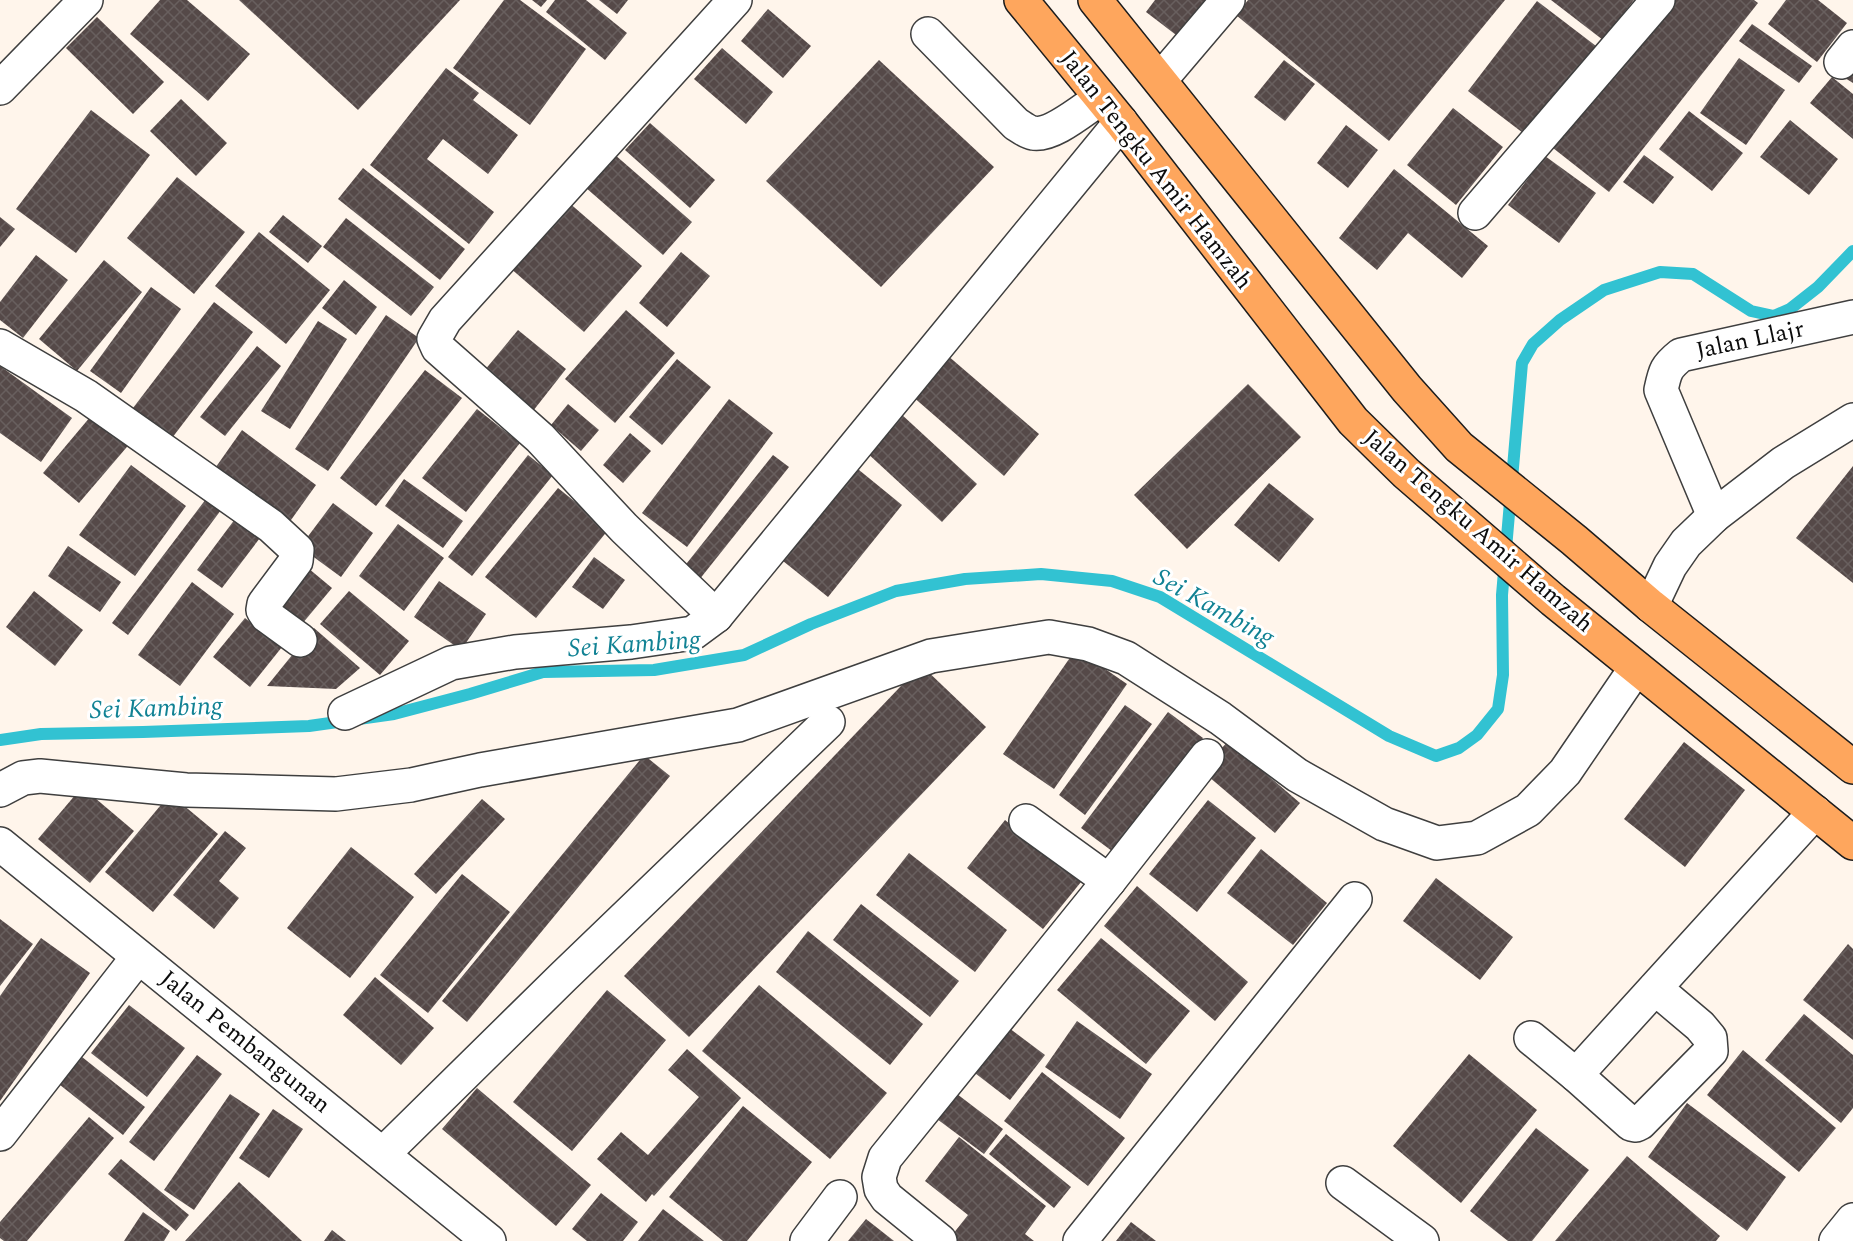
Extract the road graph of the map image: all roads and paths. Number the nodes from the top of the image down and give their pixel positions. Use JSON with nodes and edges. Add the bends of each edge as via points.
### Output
{"nodes":[{"id":1,"x":86,"y":0,"type":"edge"},
{"id":2,"x":735,"y":0,"type":"edge"},
{"id":3,"x":1021,"y":0,"type":"edge"},
{"id":4,"x":1095,"y":0,"type":"edge"},
{"id":5,"x":1228,"y":0,"type":"edge"},
{"id":6,"x":1658,"y":0,"type":"edge"},
{"id":7,"x":928,"y":34,"type":"dead end"},
{"id":8,"x":1160,"y":80,"type":"junction"},
{"id":9,"x":0,"y":88,"type":"edge"},
{"id":10,"x":1111,"y":110,"type":"junction"},
{"id":11,"x":1475,"y":213,"type":"dead end"},
{"id":12,"x":1853,"y":316,"type":"edge"},
{"id":13,"x":0,"y":346,"type":"edge"},
{"id":14,"x":1853,"y":420,"type":"edge"},
{"id":15,"x":1714,"y":516,"type":"junction"},
{"id":16,"x":1651,"y":606,"type":"junction"},
{"id":17,"x":716,"y":616,"type":"junction"},
{"id":18,"x":300,"y":640,"type":"dead end"},
{"id":19,"x":1636,"y":668,"type":"junction"},
{"id":20,"x":345,"y":713,"type":"dead end"},
{"id":21,"x":828,"y":722,"type":"dead end"},
{"id":22,"x":1207,"y":756,"type":"dead end"},
{"id":23,"x":1853,"y":767,"type":"edge"},
{"id":24,"x":0,"y":790,"type":"edge"},
{"id":25,"x":1815,"y":812,"type":"junction"},
{"id":26,"x":1026,"y":821,"type":"dead end"},
{"id":27,"x":1853,"y":843,"type":"edge"},
{"id":28,"x":0,"y":844,"type":"edge"},
{"id":29,"x":1110,"y":881,"type":"junction"},
{"id":30,"x":1355,"y":899,"type":"dead end"},
{"id":31,"x":138,"y":957,"type":"junction"},
{"id":32,"x":1655,"y":988,"type":"junction"},
{"id":33,"x":1531,"y":1038,"type":"dead end"},
{"id":34,"x":1576,"y":1076,"type":"junction"},
{"id":35,"x":0,"y":1134,"type":"edge"},
{"id":36,"x":383,"y":1154,"type":"junction"},
{"id":37,"x":1343,"y":1183,"type":"dead end"},
{"id":38,"x":840,"y":1197,"type":"dead end"},
{"id":39,"x":1853,"y":1220,"type":"edge"},
{"id":40,"x":489,"y":1241,"type":"edge"},
{"id":41,"x":807,"y":1241,"type":"edge"},
{"id":42,"x":940,"y":1241,"type":"edge"},
{"id":43,"x":1080,"y":1241,"type":"edge"},
{"id":44,"x":1422,"y":1241,"type":"edge"},
{"id":45,"x":1836,"y":1241,"type":"edge"}],
"edges":[{"from":1,"to":9,"type":"street"},
{"from":2,"to":17,"type":"street","via":[[445,320],[434,339],[438,348],[540,438],[624,528]]},
{"from":3,"to":10,"type":"main road","name":"Jalan Tengku Amir Hamzah"},
{"from":4,"to":8,"type":"main road"},
{"from":5,"to":8,"type":"street"},
{"from":6,"to":11,"type":"street"},
{"from":7,"to":10,"type":"street","via":[[1016,124],[1031,133],[1042,134]]},
{"from":8,"to":16,"type":"main road","via":[[1407,389],[1459,447]]},
{"from":10,"to":17,"type":"street"},
{"from":10,"to":19,"type":"main road","name":"Jalan Tengku Amir Hamzah","via":[[1353,421],[1406,473]]},
{"from":12,"to":15,"type":"street","name":"Jalan Llajr","via":[[1681,355],[1669,365],[1661,390]]},
{"from":13,"to":18,"type":"street","via":[[86,396],[271,526],[297,550],[296,561],[263,610]]},
{"from":14,"to":15,"type":"street","via":[[1783,463]]},
{"from":15,"to":16,"type":"street","via":[[1686,543]]},
{"from":16,"to":23,"type":"main road"},
{"from":17,"to":20,"type":"street","via":[[693,633],[515,652],[451,663]]},
{"from":19,"to":24,"type":"street","via":[[1565,772],[1528,810],[1478,838],[1437,843],[1384,824],[1297,775],[1220,718],[1126,658],[1088,644],[1049,637],[931,656],[738,725],[411,785],[336,795],[186,790],[40,776],[22,778]]},
{"from":19,"to":25,"type":"main road","name":"Jalan Tengku Amir Hamzah"},
{"from":21,"to":36,"type":"street"},
{"from":22,"to":29,"type":"street"},
{"from":25,"to":27,"type":"main road","name":"Jalan Tengku Amir Hamzah"},
{"from":25,"to":32,"type":"street"},
{"from":26,"to":29,"type":"street"},
{"from":28,"to":31,"type":"street","name":"Jalan Pembangunan"},
{"from":29,"to":42,"type":"street","via":[[885,1158],[879,1177],[881,1189]]},
{"from":30,"to":43,"type":"street"},
{"from":31,"to":35,"type":"street"},
{"from":31,"to":36,"type":"street","name":"Jalan Pembangunan"},
{"from":32,"to":34,"type":"street"},
{"from":32,"to":34,"type":"street","via":[[1700,1026],[1710,1038],[1711,1050],[1636,1125]]},
{"from":33,"to":34,"type":"street"},
{"from":36,"to":40,"type":"street","name":"Jalan Pembangunan"},
{"from":37,"to":44,"type":"street"},
{"from":38,"to":41,"type":"street"},
{"from":39,"to":45,"type":"street"}]}
